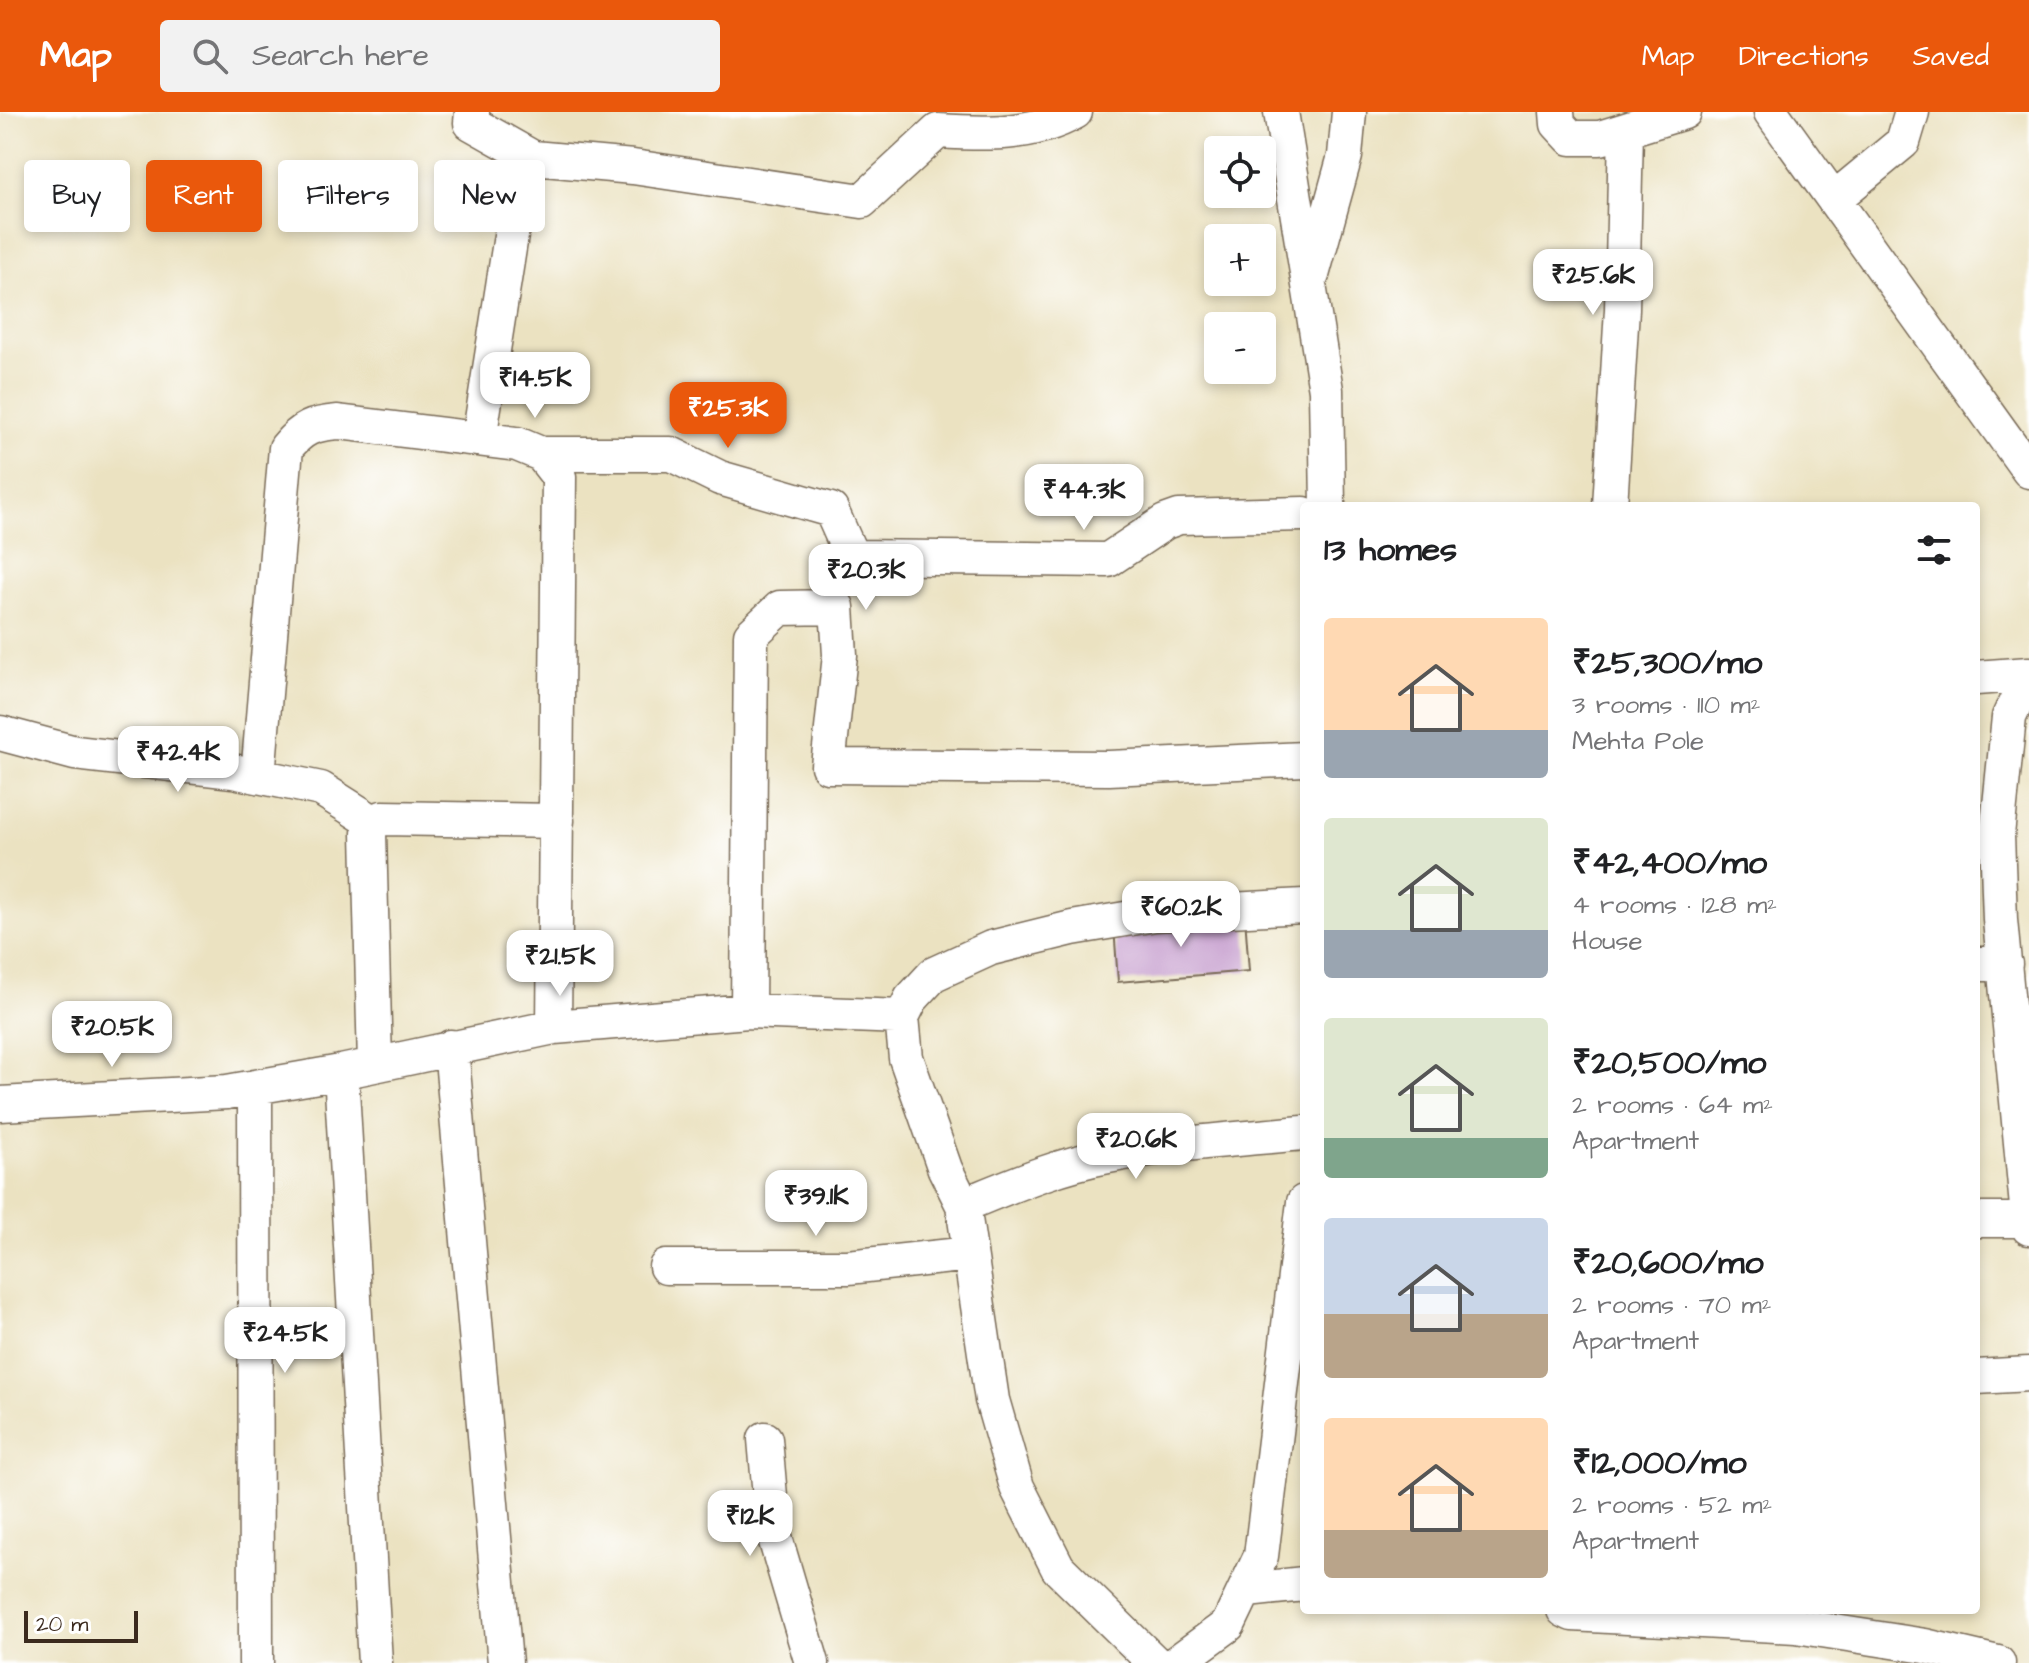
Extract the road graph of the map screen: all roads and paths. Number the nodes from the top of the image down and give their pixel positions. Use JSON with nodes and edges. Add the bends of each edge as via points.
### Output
{"nodes":[{"id":1,"x":472,"y":112,"type":"edge"},
{"id":2,"x":1075,"y":112,"type":"edge"},
{"id":3,"x":1281,"y":112,"type":"edge"},
{"id":4,"x":1349,"y":112,"type":"edge"},
{"id":5,"x":1557,"y":112,"type":"edge"},
{"id":6,"x":1684,"y":112,"type":"edge"},
{"id":7,"x":1771,"y":112,"type":"edge"},
{"id":8,"x":1912,"y":112,"type":"edge"},
{"id":9,"x":1626,"y":130,"type":"junction"},
{"id":10,"x":524,"y":153,"type":"junction"},
{"id":11,"x":1834,"y":199,"type":"junction"},
{"id":12,"x":1309,"y":287,"type":"junction"},
{"id":13,"x":479,"y":439,"type":"junction"},
{"id":14,"x":541,"y":454,"type":"junction"},
{"id":15,"x":2029,"y":471,"type":"edge"},
{"id":16,"x":1328,"y":502,"type":"edge"},
{"id":17,"x":1610,"y":502,"type":"edge"},
{"id":18,"x":1300,"y":514,"type":"edge"},
{"id":19,"x":2029,"y":674,"type":"edge"},
{"id":20,"x":1980,"y":678,"type":"edge"},
{"id":21,"x":0,"y":733,"type":"edge"},
{"id":22,"x":1300,"y":759,"type":"edge"},
{"id":23,"x":258,"y":776,"type":"junction"},
{"id":24,"x":557,"y":821,"type":"junction"},
{"id":25,"x":373,"y":822,"type":"junction"},
{"id":26,"x":1300,"y":906,"type":"edge"},
{"id":27,"x":1990,"y":964,"type":"edge"},
{"id":28,"x":748,"y":1011,"type":"junction"},
{"id":29,"x":902,"y":1017,"type":"junction"},
{"id":30,"x":554,"y":1027,"type":"junction"},
{"id":31,"x":451,"y":1047,"type":"junction"},
{"id":32,"x":375,"y":1064,"type":"junction"},
{"id":33,"x":341,"y":1072,"type":"junction"},
{"id":34,"x":255,"y":1087,"type":"junction"},
{"id":35,"x":0,"y":1104,"type":"edge"},
{"id":36,"x":1300,"y":1133,"type":"edge"},
{"id":37,"x":963,"y":1205,"type":"junction"},
{"id":38,"x":1980,"y":1220,"type":"edge"},
{"id":39,"x":2028,"y":1220,"type":"edge"},
{"id":40,"x":2029,"y":1228,"type":"edge"},
{"id":41,"x":1300,"y":1235,"type":"edge"},
{"id":42,"x":970,"y":1254,"type":"junction"},
{"id":43,"x":666,"y":1267,"type":"dead end"},
{"id":44,"x":2029,"y":1374,"type":"edge"},
{"id":45,"x":1980,"y":1377,"type":"edge"},
{"id":46,"x":765,"y":1439,"type":"dead end"},
{"id":47,"x":1300,"y":1584,"type":"edge"},
{"id":48,"x":1247,"y":1590,"type":"junction"},
{"id":49,"x":1572,"y":1614,"type":"edge"},
{"id":50,"x":1924,"y":1654,"type":"edge"},
{"id":51,"x":256,"y":1663,"type":"edge"},
{"id":52,"x":375,"y":1663,"type":"edge"},
{"id":53,"x":505,"y":1663,"type":"edge"},
{"id":54,"x":812,"y":1663,"type":"edge"},
{"id":55,"x":1155,"y":1663,"type":"edge"},
{"id":56,"x":1176,"y":1663,"type":"edge"},
{"id":57,"x":1998,"y":1663,"type":"edge"}],
"edges":[{"from":1,"to":10,"type":"street","via":[[471,123]]},
{"from":2,"to":10,"type":"street","via":[[1060,121],[1000,134],[938,131],[862,201]]},
{"from":3,"to":12,"type":"street"},
{"from":4,"to":12,"type":"street","via":[[1345,156]]},
{"from":5,"to":9,"type":"street","via":[[1558,124],[1571,138],[1600,138]]},
{"from":6,"to":9,"type":"street"},
{"from":7,"to":11,"type":"street"},
{"from":8,"to":11,"type":"street","via":[[1903,142]]},
{"from":9,"to":17,"type":"street"},
{"from":10,"to":13,"type":"street"},
{"from":11,"to":15,"type":"street"},
{"from":12,"to":16,"type":"street","via":[[1326,390]]},
{"from":13,"to":14,"type":"street","via":[[517,444]]},
{"from":13,"to":23,"type":"street","via":[[338,422],[314,424],[286,448]]},
{"from":14,"to":18,"type":"street","via":[[671,454],[720,478],[831,510],[852,557],[1108,560],[1179,517]]},
{"from":14,"to":24,"type":"street","via":[[559,477]]},
{"from":19,"to":20,"type":"street"},
{"from":19,"to":27,"type":"street","via":[[2009,717]]},
{"from":21,"to":23,"type":"street","via":[[75,753]]},
{"from":22,"to":28,"type":"street","via":[[1109,768],[828,766],[840,655],[837,607],[780,608],[751,635]]},
{"from":23,"to":25,"type":"street","via":[[321,789]]},
{"from":24,"to":25,"type":"street"},
{"from":24,"to":30,"type":"street"},
{"from":25,"to":32,"type":"street","via":[[369,833]]},
{"from":26,"to":29,"type":"street","via":[[1155,914],[991,948],[934,974]]},
{"from":27,"to":39,"type":"street"},
{"from":28,"to":29,"type":"street"},
{"from":28,"to":30,"type":"street"},
{"from":29,"to":37,"type":"street","via":[[906,1058]]},
{"from":30,"to":31,"type":"street"},
{"from":31,"to":32,"type":"street"},
{"from":31,"to":53,"type":"street"},
{"from":32,"to":33,"type":"street"},
{"from":33,"to":34,"type":"street"},
{"from":33,"to":52,"type":"street"},
{"from":34,"to":35,"type":"street"},
{"from":34,"to":51,"type":"street"},
{"from":36,"to":37,"type":"street","via":[[1106,1156]]},
{"from":37,"to":42,"type":"street"},
{"from":38,"to":39,"type":"street"},
{"from":39,"to":40,"type":"street"},
{"from":41,"to":48,"type":"street","via":[[1261,1556]]},
{"from":42,"to":43,"type":"street","via":[[848,1267]]},
{"from":42,"to":55,"type":"street","via":[[992,1400],[1017,1487],[1058,1568]]},
{"from":44,"to":45,"type":"street"},
{"from":46,"to":54,"type":"street","via":[[773,1531]]},
{"from":47,"to":48,"type":"street"},
{"from":48,"to":56,"type":"street","via":[[1228,1625]]},
{"from":49,"to":50,"type":"street","via":[[1796,1626]]},
{"from":50,"to":57,"type":"street"}]}
